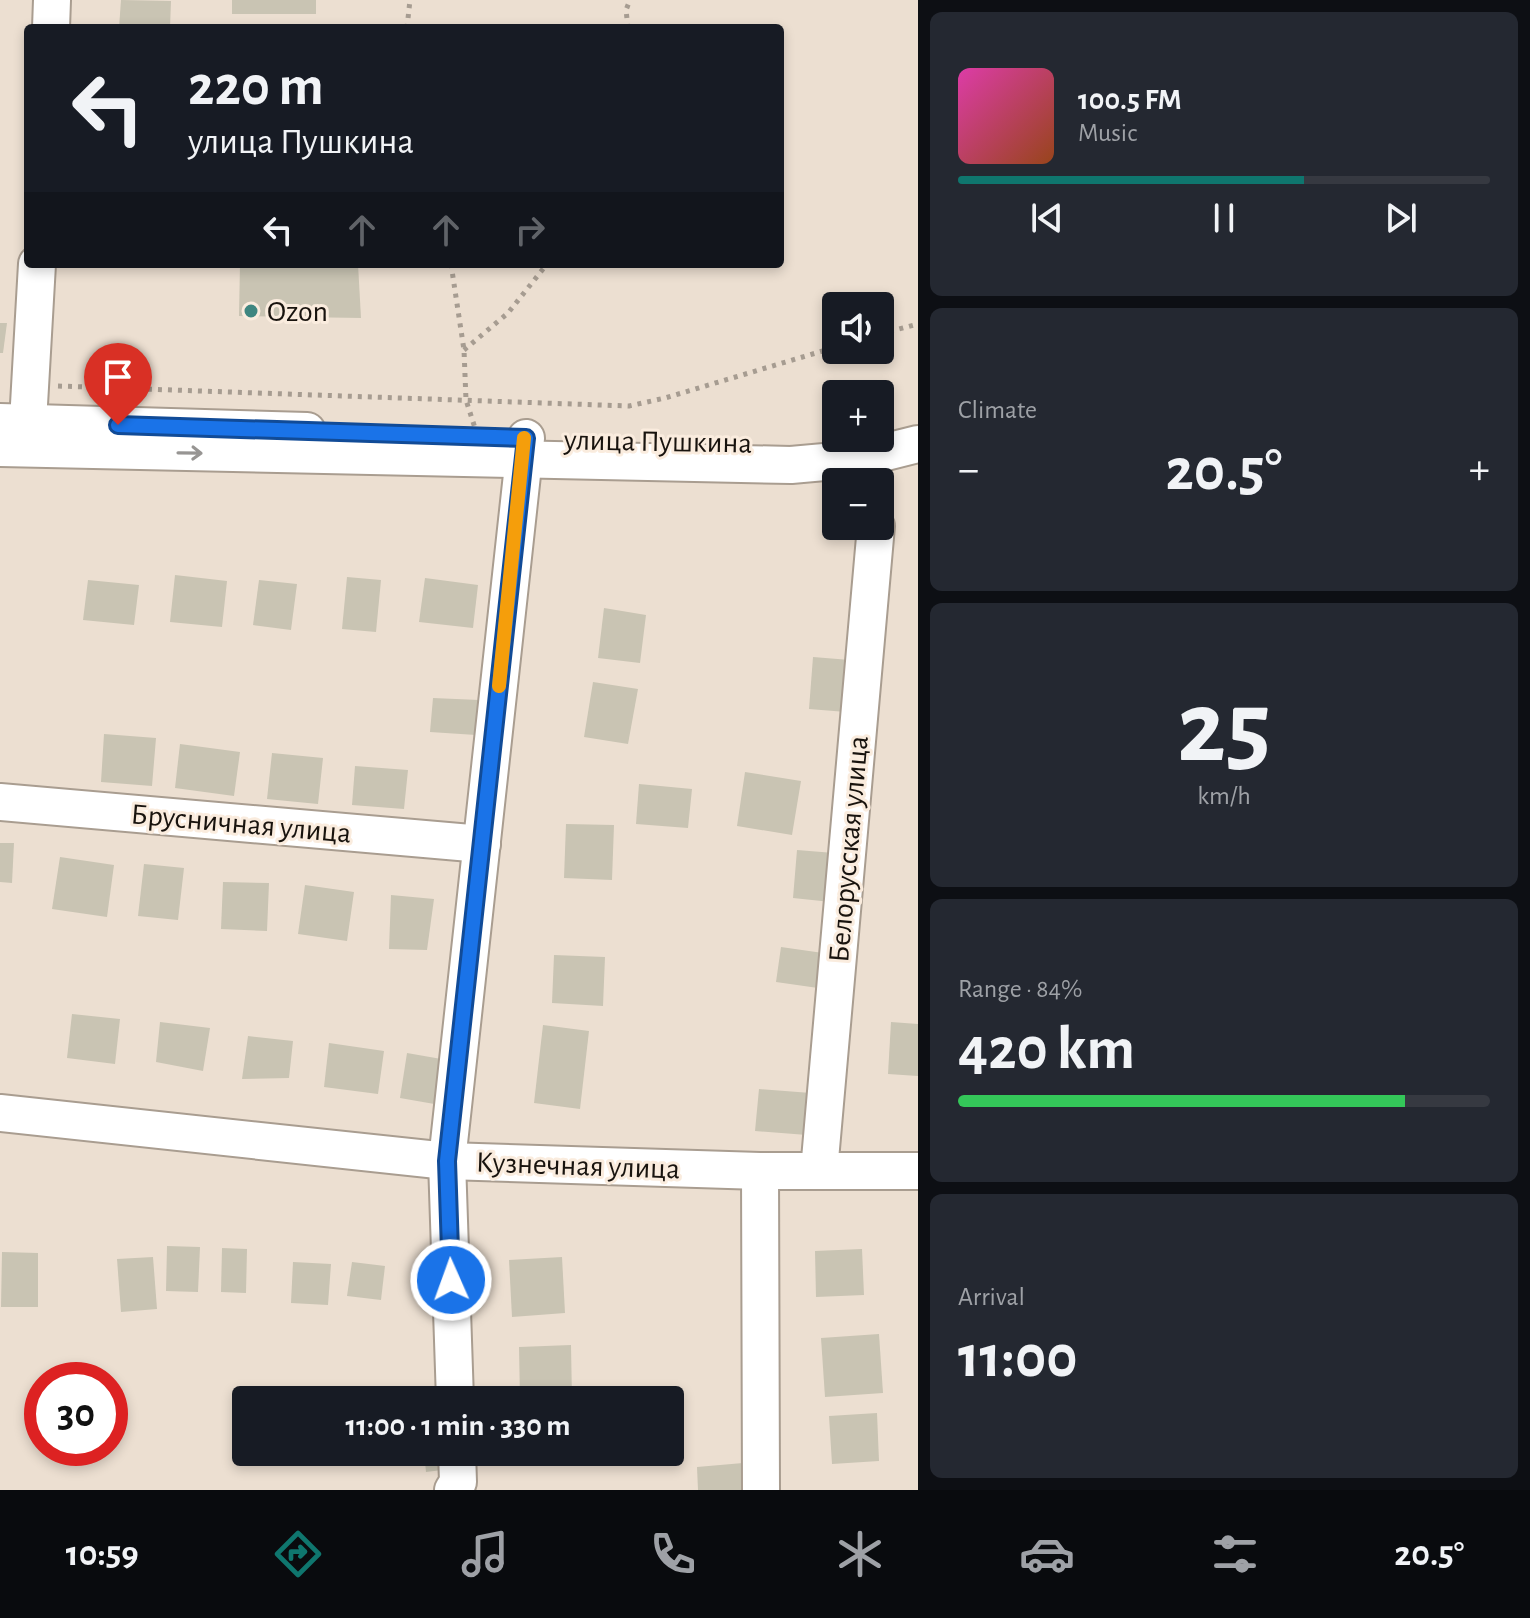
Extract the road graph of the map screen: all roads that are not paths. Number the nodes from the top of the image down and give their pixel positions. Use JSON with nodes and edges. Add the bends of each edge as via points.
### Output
{"nodes":[{"id":1,"x":52,"y":0,"type":"edge"},
{"id":2,"x":51,"y":24,"type":"edge"},
{"id":3,"x":37,"y":268,"type":"edge"},
{"id":4,"x":14,"y":422,"type":"edge"},
{"id":5,"x":822,"y":439,"type":"edge"},
{"id":6,"x":894,"y":443,"type":"edge"},
{"id":7,"x":918,"y":444,"type":"edge"},
{"id":8,"x":0,"y":448,"type":"edge"},
{"id":9,"x":524,"y":450,"type":"junction"},
{"id":10,"x":872,"y":452,"type":"edge"},
{"id":11,"x":875,"y":540,"type":"edge"},
{"id":12,"x":0,"y":802,"type":"edge"},
{"id":13,"x":482,"y":844,"type":"junction"},
{"id":14,"x":0,"y":1113,"type":"edge"},
{"id":15,"x":447,"y":1161,"type":"junction"},
{"id":16,"x":760,"y":1171,"type":"junction"},
{"id":17,"x":819,"y":1171,"type":"junction"},
{"id":18,"x":918,"y":1171,"type":"edge"},
{"id":19,"x":455,"y":1386,"type":"edge"},
{"id":20,"x":761,"y":1490,"type":"edge"}],
"edges":[{"from":1,"to":2,"type":"street"},
{"from":3,"to":4,"type":"street","via":[[30,385]]},
{"from":4,"to":9,"type":"street","name":"улица Пушкина","via":[[477,437]]},
{"from":5,"to":9,"type":"street","name":"улица Пушкина"},
{"from":6,"to":7,"type":"street"},
{"from":8,"to":9,"type":"street","one_way":true},
{"from":9,"to":10,"type":"street","via":[[791,465],[858,459]]},
{"from":9,"to":13,"type":"street"},
{"from":11,"to":17,"type":"street","name":"Белорусская улица"},
{"from":12,"to":13,"type":"street","name":"Брусничная улица"},
{"from":13,"to":15,"type":"street"},
{"from":14,"to":15,"type":"street","name":"Кузнечная улица"},
{"from":15,"to":16,"type":"street","name":"Кузнечная улица"},
{"from":15,"to":19,"type":"street"},
{"from":16,"to":17,"type":"street","name":"Кузнечная улица"},
{"from":16,"to":20,"type":"street"},
{"from":17,"to":18,"type":"street","name":"Кузнечная улица"}]}
